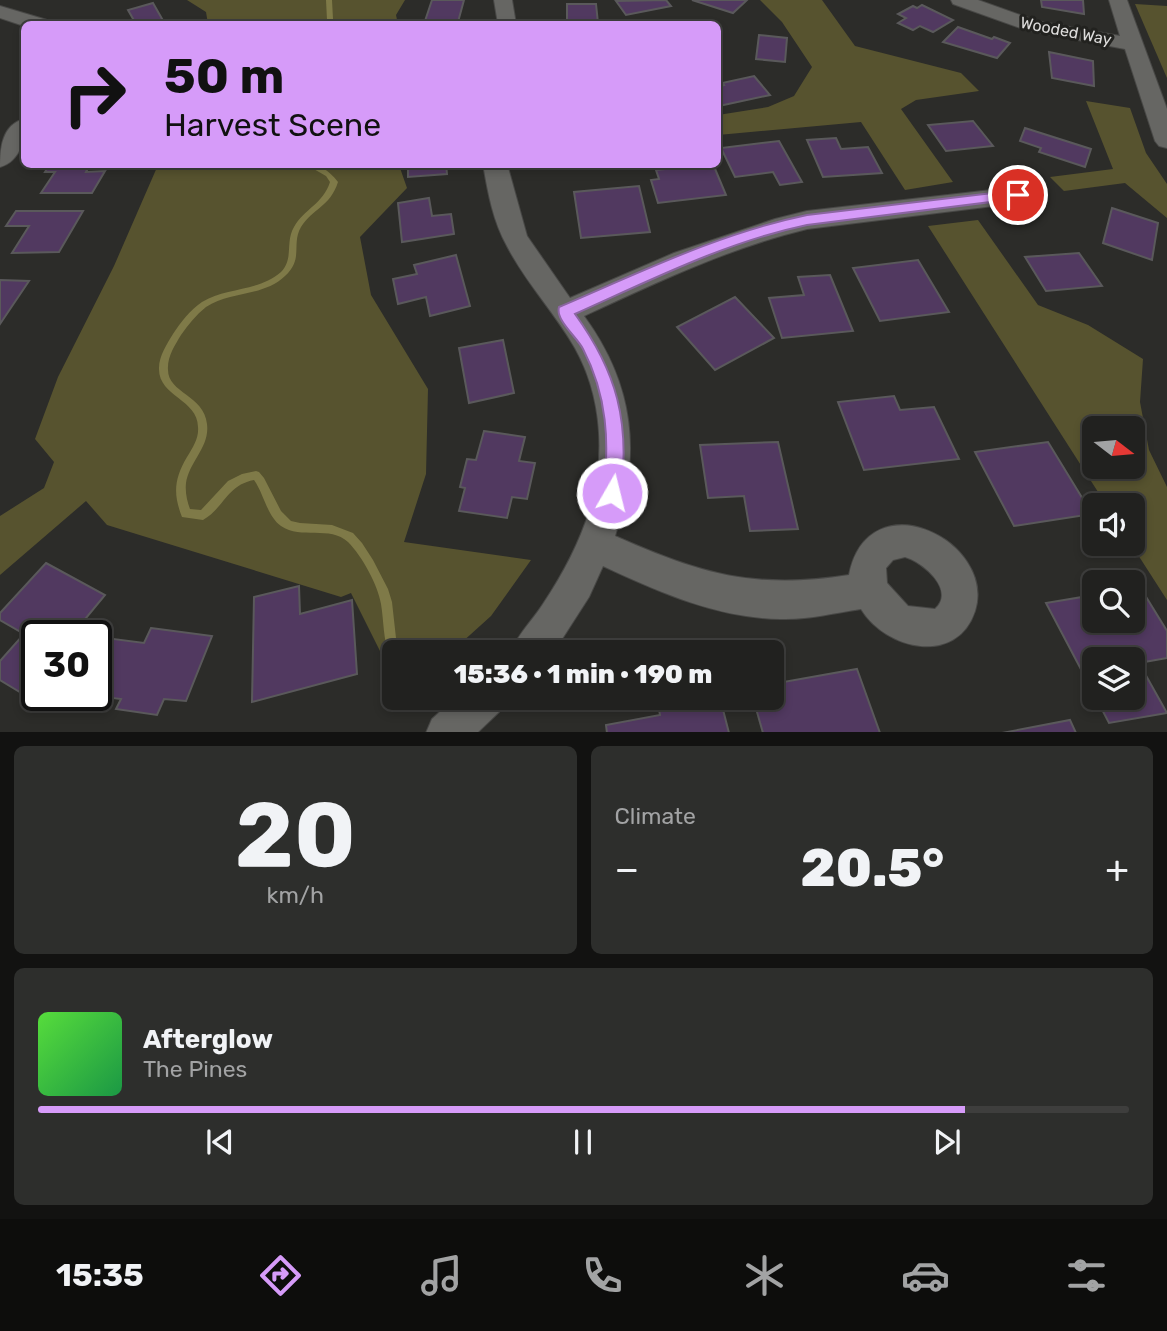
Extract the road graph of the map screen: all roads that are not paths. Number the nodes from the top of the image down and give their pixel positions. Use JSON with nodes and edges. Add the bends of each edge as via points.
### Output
{"nodes":[{"id":1,"x":503,"y":0,"type":"edge"},
{"id":2,"x":960,"y":0,"type":"edge"},
{"id":3,"x":1118,"y":0,"type":"edge"},
{"id":4,"x":0,"y":12,"type":"edge"},
{"id":5,"x":30,"y":21,"type":"edge"},
{"id":6,"x":506,"y":21,"type":"edge"},
{"id":7,"x":1133,"y":44,"type":"junction"},
{"id":8,"x":21,"y":130,"type":"edge"},
{"id":9,"x":1167,"y":141,"type":"edge"},
{"id":10,"x":0,"y":159,"type":"edge"},
{"id":11,"x":496,"y":168,"type":"edge"},
{"id":12,"x":1018,"y":195,"type":"dead end"},
{"id":13,"x":565,"y":312,"type":"junction"},
{"id":14,"x":595,"y":545,"type":"junction"},
{"id":15,"x":869,"y":590,"type":"dead end"},
{"id":16,"x":537,"y":640,"type":"edge"},
{"id":17,"x":472,"y":710,"type":"edge"},
{"id":18,"x":447,"y":732,"type":"edge"}],
"edges":[{"from":1,"to":6,"type":"street"},
{"from":2,"to":7,"type":"street","name":"Wooded Way","via":[[1033,26]]},
{"from":3,"to":7,"type":"street"},
{"from":4,"to":5,"type":"street"},
{"from":7,"to":9,"type":"street"},
{"from":8,"to":10,"type":"street"},
{"from":11,"to":13,"type":"street","via":[[500,195],[520,247]]},
{"from":12,"to":13,"type":"street","via":[[774,227],[715,246]]},
{"from":13,"to":14,"type":"street","via":[[590,346],[615,416],[612,493]]},
{"from":14,"to":15,"type":"street","via":[[664,576],[745,597],[778,601]]},
{"from":14,"to":16,"type":"street"},
{"from":17,"to":18,"type":"street"}]}
